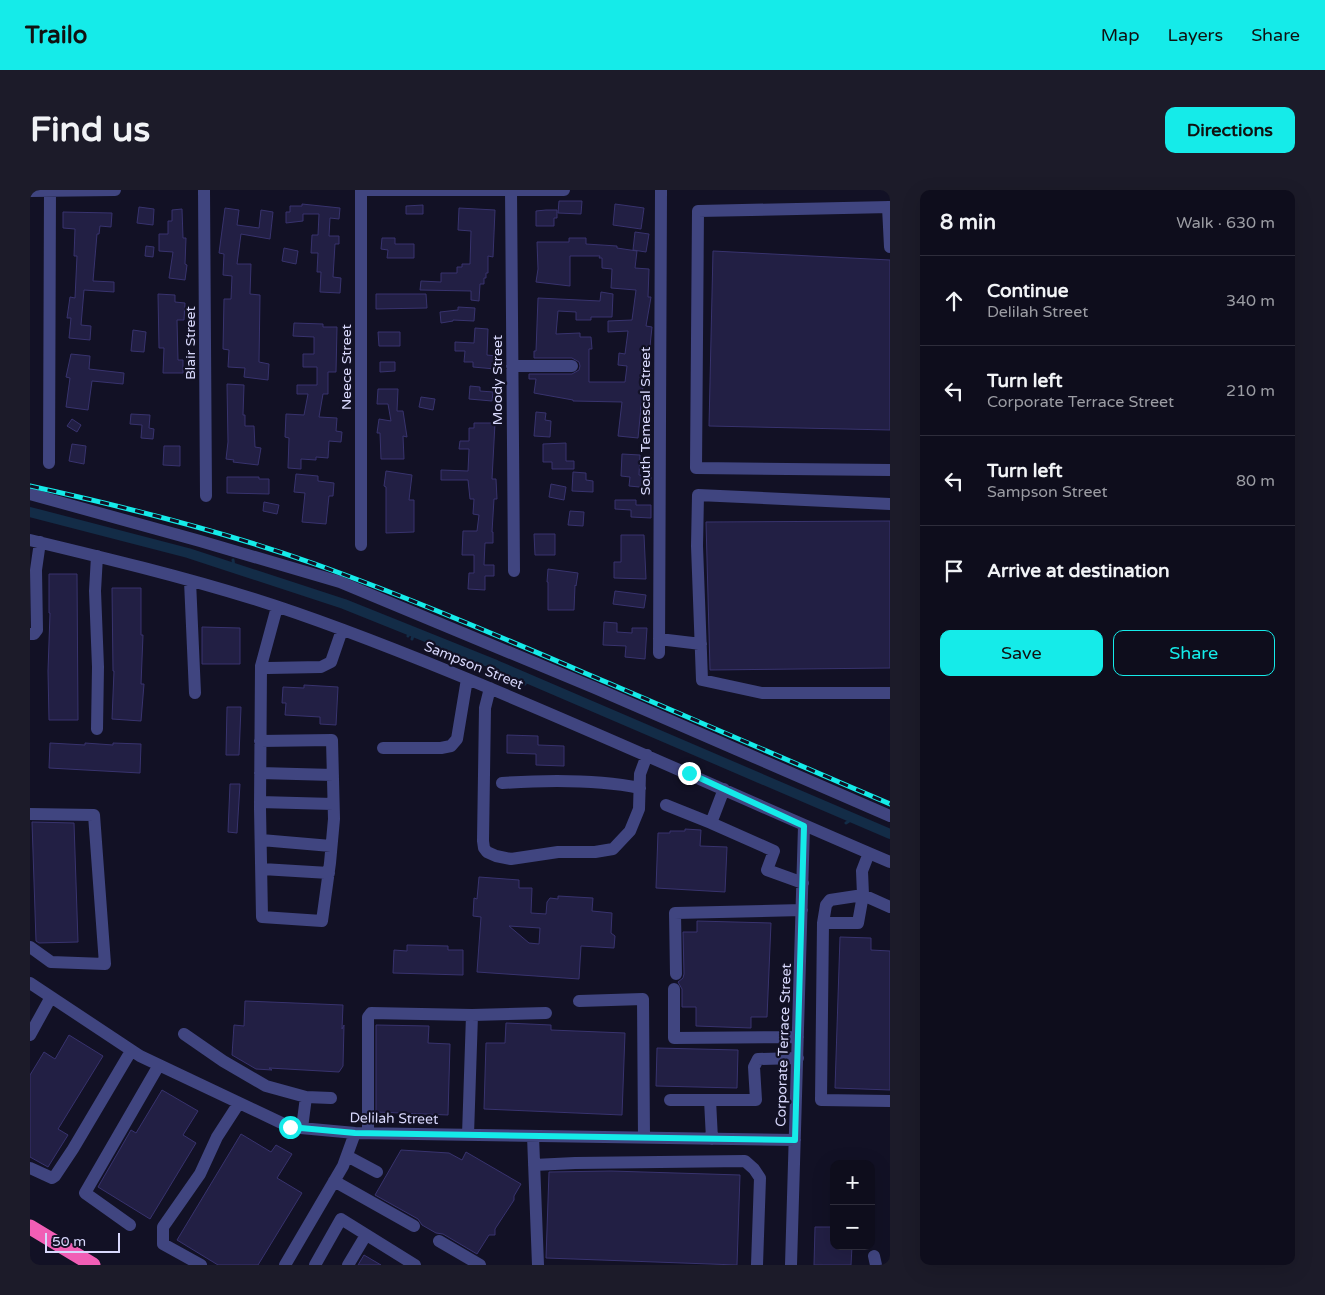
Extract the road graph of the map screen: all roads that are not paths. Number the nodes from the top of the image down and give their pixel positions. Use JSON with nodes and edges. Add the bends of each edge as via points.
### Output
{"nodes":[{"id":1,"x":50,"y":190,"type":"edge"},
{"id":2,"x":115,"y":190,"type":"edge"},
{"id":3,"x":204,"y":190,"type":"edge"},
{"id":4,"x":361,"y":190,"type":"edge"},
{"id":5,"x":367,"y":190,"type":"edge"},
{"id":6,"x":564,"y":190,"type":"edge"},
{"id":7,"x":661,"y":190,"type":"edge"},
{"id":8,"x":30,"y":191,"type":"edge"},
{"id":9,"x":511,"y":191,"type":"edge"},
{"id":10,"x":889,"y":207,"type":"edge"},
{"id":11,"x":890,"y":247,"type":"edge"},
{"id":12,"x":512,"y":366,"type":"junction"},
{"id":13,"x":572,"y":366,"type":"dead end"},
{"id":14,"x":49,"y":463,"type":"dead end"},
{"id":15,"x":890,"y":470,"type":"edge"},
{"id":16,"x":30,"y":494,"type":"edge"},
{"id":17,"x":206,"y":496,"type":"dead end"},
{"id":18,"x":890,"y":504,"type":"edge"},
{"id":19,"x":35,"y":541,"type":"edge"},
{"id":20,"x":360,"y":544,"type":"dead end"},
{"id":21,"x":97,"y":556,"type":"junction"},
{"id":22,"x":514,"y":570,"type":"dead end"},
{"id":23,"x":190,"y":581,"type":"junction"},
{"id":24,"x":277,"y":607,"type":"junction"},
{"id":25,"x":342,"y":630,"type":"junction"},
{"id":26,"x":30,"y":634,"type":"edge"},
{"id":27,"x":659,"y":639,"type":"junction"},
{"id":28,"x":701,"y":644,"type":"junction"},
{"id":29,"x":659,"y":653,"type":"dead end"},
{"id":30,"x":261,"y":666,"type":"junction"},
{"id":31,"x":467,"y":679,"type":"junction"},
{"id":32,"x":490,"y":688,"type":"junction"},
{"id":33,"x":195,"y":693,"type":"dead end"},
{"id":34,"x":890,"y":693,"type":"edge"},
{"id":35,"x":97,"y":729,"type":"dead end"},
{"id":36,"x":260,"y":741,"type":"junction"},
{"id":37,"x":383,"y":748,"type":"dead end"},
{"id":38,"x":647,"y":755,"type":"junction"},
{"id":39,"x":260,"y":773,"type":"junction"},
{"id":40,"x":333,"y":775,"type":"junction"},
{"id":41,"x":502,"y":783,"type":"dead end"},
{"id":42,"x":640,"y":788,"type":"junction"},
{"id":43,"x":724,"y":789,"type":"junction"},
{"id":44,"x":260,"y":802,"type":"junction"},
{"id":45,"x":334,"y":804,"type":"junction"},
{"id":46,"x":666,"y":805,"type":"dead end"},
{"id":47,"x":30,"y":814,"type":"edge"},
{"id":48,"x":890,"y":816,"type":"edge"},
{"id":49,"x":711,"y":824,"type":"junction"},
{"id":50,"x":804,"y":826,"type":"junction"},
{"id":51,"x":261,"y":840,"type":"junction"},
{"id":52,"x":332,"y":846,"type":"junction"},
{"id":53,"x":869,"y":853,"type":"junction"},
{"id":54,"x":890,"y":862,"type":"edge"},
{"id":55,"x":262,"y":868,"type":"junction"},
{"id":56,"x":329,"y":873,"type":"junction"},
{"id":57,"x":803,"y":883,"type":"junction"},
{"id":58,"x":863,"y":894,"type":"junction"},
{"id":59,"x":890,"y":907,"type":"edge"},
{"id":60,"x":802,"y":910,"type":"junction"},
{"id":61,"x":823,"y":923,"type":"junction"},
{"id":62,"x":30,"y":947,"type":"edge"},
{"id":63,"x":800,"y":958,"type":"junction"},
{"id":64,"x":823,"y":958,"type":"junction"},
{"id":65,"x":676,"y":974,"type":"dead end"},
{"id":66,"x":30,"y":983,"type":"edge"},
{"id":67,"x":674,"y":989,"type":"dead end"},
{"id":68,"x":51,"y":997,"type":"junction"},
{"id":69,"x":580,"y":1001,"type":"dead end"},
{"id":70,"x":546,"y":1013,"type":"dead end"},
{"id":71,"x":472,"y":1014,"type":"junction"},
{"id":72,"x":184,"y":1034,"type":"dead end"},
{"id":73,"x":30,"y":1035,"type":"edge"},
{"id":74,"x":798,"y":1037,"type":"junction"},
{"id":75,"x":131,"y":1050,"type":"junction"},
{"id":76,"x":798,"y":1058,"type":"junction"},
{"id":77,"x":159,"y":1066,"type":"junction"},
{"id":78,"x":306,"y":1097,"type":"junction"},
{"id":79,"x":331,"y":1098,"type":"dead end"},
{"id":80,"x":670,"y":1100,"type":"dead end"},
{"id":81,"x":710,"y":1100,"type":"junction"},
{"id":82,"x":890,"y":1101,"type":"edge"},
{"id":83,"x":239,"y":1103,"type":"junction"},
{"id":84,"x":302,"y":1128,"type":"junction"},
{"id":85,"x":362,"y":1133,"type":"junction"},
{"id":86,"x":468,"y":1135,"type":"junction"},
{"id":87,"x":533,"y":1136,"type":"junction"},
{"id":88,"x":644,"y":1138,"type":"junction"},
{"id":89,"x":712,"y":1139,"type":"junction"},
{"id":90,"x":795,"y":1140,"type":"junction"},
{"id":91,"x":347,"y":1156,"type":"junction"},
{"id":92,"x":534,"y":1165,"type":"junction"},
{"id":93,"x":30,"y":1168,"type":"edge"},
{"id":94,"x":377,"y":1172,"type":"dead end"},
{"id":95,"x":334,"y":1180,"type":"junction"},
{"id":96,"x":130,"y":1225,"type":"dead end"},
{"id":97,"x":414,"y":1226,"type":"dead end"},
{"id":98,"x":30,"y":1227,"type":"edge"},
{"id":99,"x":366,"y":1235,"type":"junction"},
{"id":100,"x":439,"y":1241,"type":"dead end"},
{"id":101,"x":93,"y":1265,"type":"edge"},
{"id":102,"x":201,"y":1265,"type":"edge"},
{"id":103,"x":285,"y":1265,"type":"edge"},
{"id":104,"x":315,"y":1265,"type":"edge"},
{"id":105,"x":348,"y":1265,"type":"edge"},
{"id":106,"x":415,"y":1265,"type":"edge"},
{"id":107,"x":480,"y":1265,"type":"edge"},
{"id":108,"x":538,"y":1265,"type":"edge"},
{"id":109,"x":757,"y":1265,"type":"edge"},
{"id":110,"x":791,"y":1265,"type":"edge"}],
"edges":[{"from":1,"to":2,"type":"street"},
{"from":1,"to":8,"type":"street"},
{"from":1,"to":14,"type":"street"},
{"from":3,"to":17,"type":"street","name":"Blair Street"},
{"from":4,"to":20,"type":"street","name":"Neece Street"},
{"from":5,"to":9,"type":"street"},
{"from":6,"to":9,"type":"street"},
{"from":7,"to":27,"type":"street","name":"South Temescal Street"},
{"from":9,"to":12,"type":"street","name":"Moody Street"},
{"from":10,"to":11,"type":"street"},
{"from":10,"to":15,"type":"street","via":[[698,211],[696,468]]},
{"from":12,"to":13,"type":"street"},
{"from":12,"to":22,"type":"street","name":"Moody Street"},
{"from":16,"to":48,"type":"street","via":[[340,582]]},
{"from":18,"to":28,"type":"street","via":[[698,495]]},
{"from":19,"to":21,"type":"street","name":"Sampson Street"},
{"from":19,"to":26,"type":"street","via":[[37,630]]},
{"from":21,"to":23,"type":"street","name":"Sampson Street"},
{"from":21,"to":35,"type":"street"},
{"from":23,"to":24,"type":"street","name":"Sampson Street"},
{"from":23,"to":33,"type":"street"},
{"from":24,"to":25,"type":"street","name":"Sampson Street"},
{"from":24,"to":30,"type":"street"},
{"from":25,"to":30,"type":"street","via":[[331,662],[321,667]]},
{"from":25,"to":31,"type":"street","name":"Sampson Street"},
{"from":27,"to":28,"type":"street"},
{"from":27,"to":29,"type":"street","name":"South Temescal Street"},
{"from":28,"to":34,"type":"street","via":[[702,680],[762,693]]},
{"from":30,"to":36,"type":"street"},
{"from":31,"to":32,"type":"street","name":"Sampson Street"},
{"from":31,"to":37,"type":"street","via":[[457,739],[451,746]]},
{"from":32,"to":38,"type":"street","name":"Sampson Street"},
{"from":32,"to":42,"type":"street","via":[[484,727],[483,841],[487,852],[511,859],[613,849],[630,831],[639,809]]},
{"from":36,"to":39,"type":"street"},
{"from":36,"to":40,"type":"street","via":[[332,740]]},
{"from":38,"to":42,"type":"street","via":[[640,774]]},
{"from":38,"to":43,"type":"street","name":"Sampson Street"},
{"from":39,"to":40,"type":"street"},
{"from":39,"to":44,"type":"street"},
{"from":40,"to":45,"type":"street"},
{"from":41,"to":42,"type":"street","via":[[605,782]]},
{"from":43,"to":49,"type":"street"},
{"from":43,"to":50,"type":"street","name":"Sampson Street"},
{"from":44,"to":45,"type":"street"},
{"from":44,"to":51,"type":"street"},
{"from":45,"to":52,"type":"street"},
{"from":46,"to":49,"type":"street"},
{"from":47,"to":62,"type":"street","via":[[94,814],[105,964],[51,962]]},
{"from":49,"to":57,"type":"street","via":[[774,851],[767,870]]},
{"from":50,"to":53,"type":"street","name":"Sampson Street"},
{"from":50,"to":57,"type":"street","name":"Corporate Terrace Street"},
{"from":51,"to":52,"type":"street"},
{"from":51,"to":55,"type":"street"},
{"from":52,"to":56,"type":"street"},
{"from":53,"to":54,"type":"street","name":"Sampson Street"},
{"from":53,"to":58,"type":"street","via":[[862,871]]},
{"from":55,"to":56,"type":"street"},
{"from":55,"to":56,"type":"street","via":[[262,917],[322,921]]},
{"from":57,"to":60,"type":"street","name":"Corporate Terrace Street"},
{"from":58,"to":59,"type":"street"},
{"from":58,"to":61,"type":"street","via":[[830,900]]},
{"from":58,"to":61,"type":"street","via":[[858,923]]},
{"from":60,"to":63,"type":"street","name":"Corporate Terrace Street"},
{"from":60,"to":65,"type":"street","via":[[676,913]]},
{"from":61,"to":64,"type":"street"},
{"from":63,"to":64,"type":"street"},
{"from":63,"to":74,"type":"street","name":"Corporate Terrace Street"},
{"from":64,"to":82,"type":"street","via":[[821,1100]]},
{"from":66,"to":68,"type":"street","name":"Delilah Street"},
{"from":67,"to":74,"type":"street","via":[[674,1038]]},
{"from":68,"to":73,"type":"street"},
{"from":68,"to":75,"type":"street","name":"Delilah Street"},
{"from":69,"to":88,"type":"street","via":[[643,998]]},
{"from":70,"to":71,"type":"street"},
{"from":71,"to":85,"type":"street","via":[[371,1013],[368,1017]]},
{"from":71,"to":86,"type":"street"},
{"from":72,"to":78,"type":"street","via":[[266,1086]]},
{"from":74,"to":76,"type":"street","name":"Corporate Terrace Street"},
{"from":75,"to":77,"type":"street","name":"Delilah Street"},
{"from":75,"to":93,"type":"street","via":[[55,1176],[52,1178]]},
{"from":76,"to":81,"type":"street","via":[[758,1059],[754,1067],[756,1100]]},
{"from":76,"to":90,"type":"street","name":"Corporate Terrace Street"},
{"from":77,"to":83,"type":"street","name":"Delilah Street"},
{"from":77,"to":96,"type":"street","via":[[85,1193]]},
{"from":78,"to":79,"type":"street"},
{"from":78,"to":84,"type":"street"},
{"from":80,"to":81,"type":"street"},
{"from":81,"to":89,"type":"street"},
{"from":83,"to":84,"type":"street","name":"Delilah Street","via":[[290,1127]]},
{"from":83,"to":102,"type":"street","via":[[217,1137],[200,1174],[163,1227],[163,1244]]},
{"from":84,"to":85,"type":"street","name":"Delilah Street"},
{"from":85,"to":86,"type":"street","name":"Delilah Street"},
{"from":85,"to":91,"type":"street"},
{"from":86,"to":87,"type":"street","name":"Delilah Street"},
{"from":87,"to":88,"type":"street","name":"Delilah Street"},
{"from":87,"to":92,"type":"street"},
{"from":88,"to":89,"type":"street","name":"Delilah Street"},
{"from":89,"to":90,"type":"street","name":"Delilah Street"},
{"from":90,"to":110,"type":"street","name":"Corporate Terrace Street"},
{"from":91,"to":94,"type":"street"},
{"from":91,"to":95,"type":"street"},
{"from":92,"to":108,"type":"street"},
{"from":92,"to":109,"type":"street","via":[[746,1161],[760,1178]]},
{"from":95,"to":97,"type":"street"},
{"from":95,"to":103,"type":"street"},
{"from":98,"to":101,"type":"highway"},
{"from":99,"to":104,"type":"street","via":[[341,1219]]},
{"from":99,"to":105,"type":"street"},
{"from":99,"to":106,"type":"street"},
{"from":100,"to":107,"type":"street"}]}
